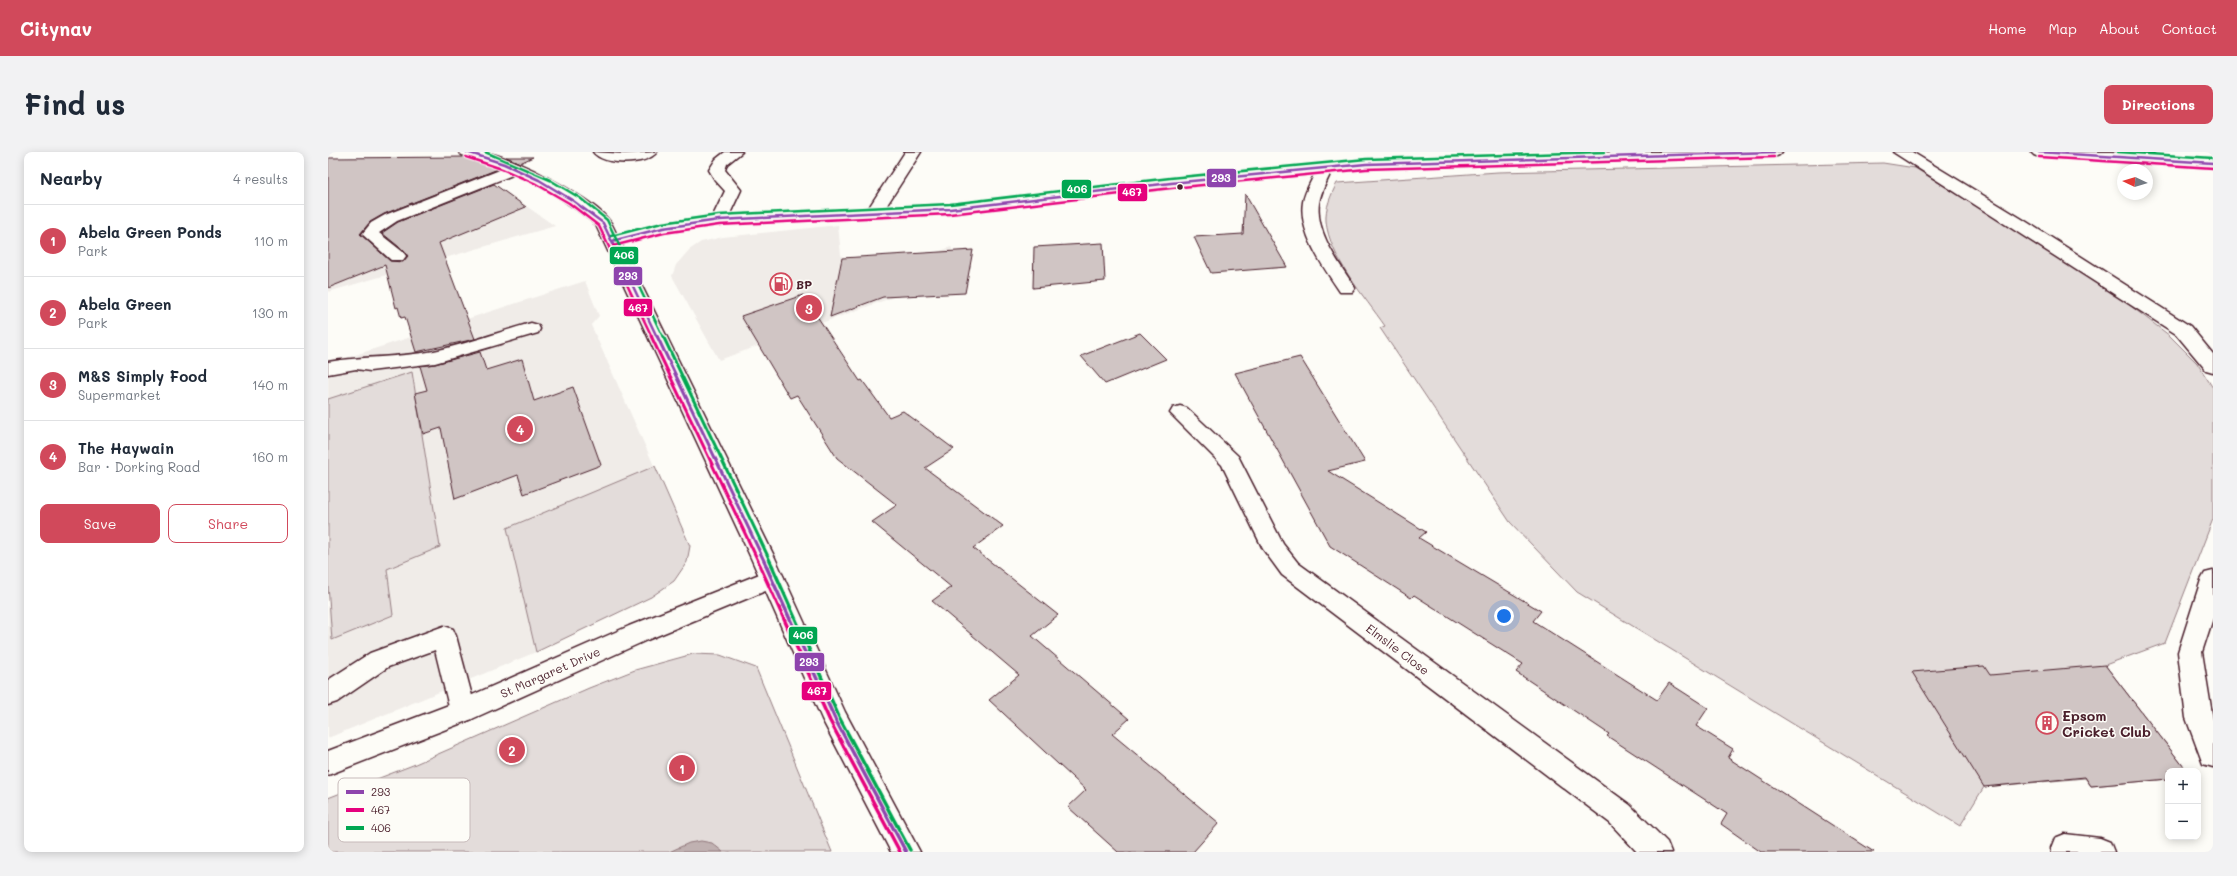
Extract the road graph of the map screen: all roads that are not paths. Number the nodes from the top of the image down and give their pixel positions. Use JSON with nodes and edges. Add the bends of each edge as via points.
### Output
{"nodes":[{"id":1,"x":467,"y":152,"type":"edge"},
{"id":2,"x":601,"y":152,"type":"edge"},
{"id":3,"x":649,"y":152,"type":"edge"},
{"id":4,"x":734,"y":152,"type":"edge"},
{"id":5,"x":913,"y":152,"type":"edge"},
{"id":6,"x":1774,"y":152,"type":"edge"},
{"id":7,"x":1901,"y":152,"type":"edge"},
{"id":8,"x":2039,"y":152,"type":"edge"},
{"id":9,"x":1591,"y":155,"type":"edge"},
{"id":10,"x":2213,"y":163,"type":"edge"},
{"id":11,"x":1325,"y":168,"type":"junction"},
{"id":12,"x":515,"y":169,"type":"junction"},
{"id":13,"x":872,"y":214,"type":"junction"},
{"id":14,"x":719,"y":220,"type":"junction"},
{"id":15,"x":612,"y":241,"type":"junction"},
{"id":16,"x":397,"y":256,"type":"dead end"},
{"id":17,"x":1346,"y":288,"type":"dead end"},
{"id":18,"x":531,"y":329,"type":"dead end"},
{"id":19,"x":2213,"y":366,"type":"edge"},
{"id":20,"x":328,"y":368,"type":"edge"},
{"id":21,"x":1180,"y":413,"type":"dead end"},
{"id":22,"x":772,"y":578,"type":"junction"},
{"id":23,"x":2213,"y":580,"type":"edge"},
{"id":24,"x":328,"y":694,"type":"edge"},
{"id":25,"x":463,"y":711,"type":"junction"},
{"id":26,"x":2213,"y":755,"type":"edge"},
{"id":27,"x":328,"y":763,"type":"edge"},
{"id":28,"x":2065,"y":848,"type":"dead end"},
{"id":29,"x":906,"y":852,"type":"edge"},
{"id":30,"x":1657,"y":852,"type":"edge"},
{"id":31,"x":2100,"y":852,"type":"edge"}],
"edges":[{"from":1,"to":12,"type":"main road"},
{"from":2,"to":3,"type":"main road","via":[[614,158],[628,158]]},
{"from":4,"to":14,"type":"main road","via":[[721,162],[717,170],[720,177],[733,190]]},
{"from":5,"to":13,"type":"main road"},
{"from":6,"to":9,"type":"main road"},
{"from":7,"to":19,"type":"main road","via":[[2016,222],[2183,330]]},
{"from":8,"to":10,"type":"main road"},
{"from":9,"to":11,"type":"main road"},
{"from":11,"to":13,"type":"main road","via":[[950,209]]},
{"from":11,"to":17,"type":"main road","via":[[1311,204],[1312,216],[1316,236]]},
{"from":12,"to":15,"type":"main road","via":[[554,188],[590,211],[603,223]]},
{"from":12,"to":16,"type":"main road","via":[[376,226],[370,234]]},
{"from":13,"to":14,"type":"main road"},
{"from":14,"to":15,"type":"main road","via":[[663,228]]},
{"from":15,"to":22,"type":"main road"},
{"from":18,"to":20,"type":"main road","via":[[435,357],[370,365],[356,363]]},
{"from":21,"to":30,"type":"main road","name":"Elmslie Close","via":[[1231,461],[1274,549],[1290,569],[1620,814]]},
{"from":22,"to":25,"type":"main road","name":"St Margaret Drive","via":[[638,633]]},
{"from":22,"to":29,"type":"main road","via":[[835,719]]},
{"from":23,"to":26,"type":"main road","via":[[2190,652],[2199,718]]},
{"from":24,"to":25,"type":"main road","via":[[379,660],[444,636]]},
{"from":25,"to":27,"type":"main road","name":"St Margaret Drive"},
{"from":28,"to":31,"type":"main road"}]}
